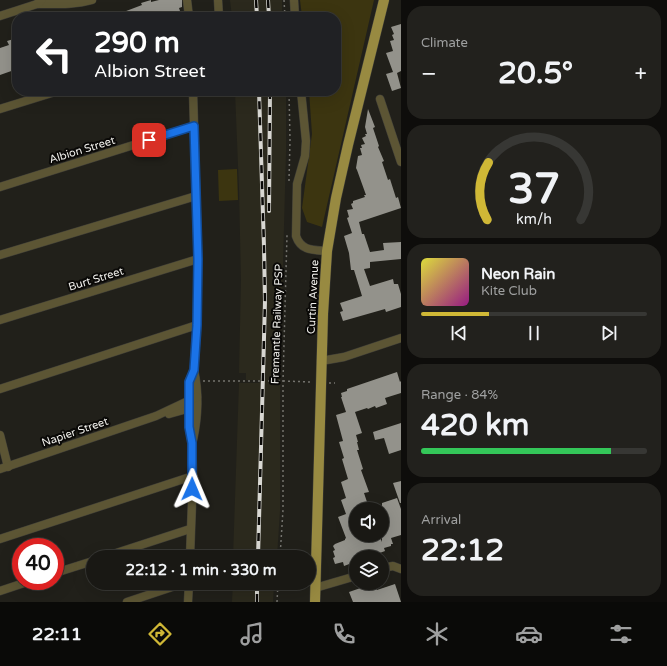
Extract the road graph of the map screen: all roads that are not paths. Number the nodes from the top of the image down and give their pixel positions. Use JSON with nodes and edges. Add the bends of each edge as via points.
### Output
{"nodes":[{"id":1,"x":92,"y":0,"type":"edge"},
{"id":2,"x":191,"y":0,"type":"edge"},
{"id":3,"x":218,"y":0,"type":"edge"},
{"id":4,"x":294,"y":0,"type":"edge"},
{"id":5,"x":384,"y":0,"type":"edge"},
{"id":6,"x":40,"y":2,"type":"edge"},
{"id":7,"x":69,"y":2,"type":"edge"},
{"id":8,"x":188,"y":9,"type":"edge"},
{"id":9,"x":219,"y":12,"type":"edge"},
{"id":10,"x":295,"y":12,"type":"edge"},
{"id":11,"x":0,"y":16,"type":"edge"},
{"id":12,"x":42,"y":96,"type":"edge"},
{"id":13,"x":193,"y":96,"type":"edge"},
{"id":14,"x":302,"y":96,"type":"edge"},
{"id":15,"x":380,"y":99,"type":"dead end"},
{"id":16,"x":0,"y":109,"type":"edge"},
{"id":17,"x":194,"y":126,"type":"junction"},
{"id":18,"x":401,"y":162,"type":"edge"},
{"id":19,"x":0,"y":187,"type":"edge"},
{"id":20,"x":196,"y":196,"type":"junction"},
{"id":21,"x":327,"y":251,"type":"junction"},
{"id":22,"x":0,"y":255,"type":"edge"},
{"id":23,"x":198,"y":259,"type":"junction"},
{"id":24,"x":0,"y":320,"type":"edge"},
{"id":25,"x":197,"y":325,"type":"junction"},
{"id":26,"x":401,"y":339,"type":"edge"},
{"id":27,"x":322,"y":361,"type":"junction"},
{"id":28,"x":194,"y":370,"type":"junction"},
{"id":29,"x":0,"y":389,"type":"edge"},
{"id":30,"x":193,"y":403,"type":"junction"},
{"id":31,"x":0,"y":435,"type":"edge"},
{"id":32,"x":4,"y":468,"type":"edge"},
{"id":33,"x":193,"y":476,"type":"junction"},
{"id":34,"x":190,"y":529,"type":"junction"},
{"id":35,"x":0,"y":539,"type":"edge"},
{"id":36,"x":126,"y":550,"type":"edge"},
{"id":37,"x":190,"y":550,"type":"edge"},
{"id":38,"x":316,"y":556,"type":"edge"},
{"id":39,"x":86,"y":563,"type":"edge"},
{"id":40,"x":389,"y":566,"type":"edge"},
{"id":41,"x":400,"y":566,"type":"edge"},
{"id":42,"x":64,"y":570,"type":"edge"},
{"id":43,"x":349,"y":578,"type":"edge"},
{"id":44,"x":12,"y":587,"type":"edge"},
{"id":45,"x":316,"y":588,"type":"edge"},
{"id":46,"x":163,"y":590,"type":"edge"},
{"id":47,"x":189,"y":590,"type":"edge"},
{"id":48,"x":315,"y":590,"type":"edge"},
{"id":49,"x":0,"y":591,"type":"edge"},
{"id":50,"x":127,"y":602,"type":"edge"},
{"id":51,"x":188,"y":602,"type":"edge"},
{"id":52,"x":315,"y":602,"type":"edge"}],
"edges":[{"from":1,"to":7,"type":"street"},
{"from":2,"to":8,"type":"street"},
{"from":3,"to":9,"type":"street"},
{"from":4,"to":10,"type":"street"},
{"from":5,"to":21,"type":"main road","name":"Curtin Avenue","via":[[344,160]]},
{"from":6,"to":7,"type":"street"},
{"from":6,"to":11,"type":"street"},
{"from":12,"to":16,"type":"street"},
{"from":13,"to":17,"type":"street"},
{"from":14,"to":21,"type":"street","via":[[306,141],[297,184],[296,236],[306,248]]},
{"from":15,"to":18,"type":"street"},
{"from":17,"to":19,"type":"street","name":"Albion Street"},
{"from":17,"to":20,"type":"street"},
{"from":20,"to":22,"type":"street"},
{"from":20,"to":23,"type":"street"},
{"from":21,"to":27,"type":"main road","name":"Curtin Avenue"},
{"from":23,"to":24,"type":"street","name":"Burt Street"},
{"from":23,"to":25,"type":"street"},
{"from":25,"to":28,"type":"street"},
{"from":25,"to":29,"type":"street"},
{"from":26,"to":27,"type":"street","via":[[344,357]]},
{"from":27,"to":38,"type":"main road","name":"Curtin Avenue"},
{"from":28,"to":30,"type":"street","via":[[197,385]]},
{"from":28,"to":30,"type":"street","via":[[189,382]]},
{"from":30,"to":32,"type":"street","name":"Napier Street","via":[[174,413],[156,416]]},
{"from":30,"to":33,"type":"street","via":[[196,426],[192,443]]},
{"from":31,"to":32,"type":"street"},
{"from":33,"to":34,"type":"street"},
{"from":33,"to":35,"type":"street"},
{"from":34,"to":36,"type":"street"},
{"from":34,"to":37,"type":"street"},
{"from":39,"to":42,"type":"street"},
{"from":40,"to":41,"type":"street"},
{"from":43,"to":45,"type":"street"},
{"from":44,"to":49,"type":"street"},
{"from":46,"to":50,"type":"street"},
{"from":47,"to":51,"type":"street"},
{"from":48,"to":52,"type":"main road","name":"Curtin Avenue"}]}
